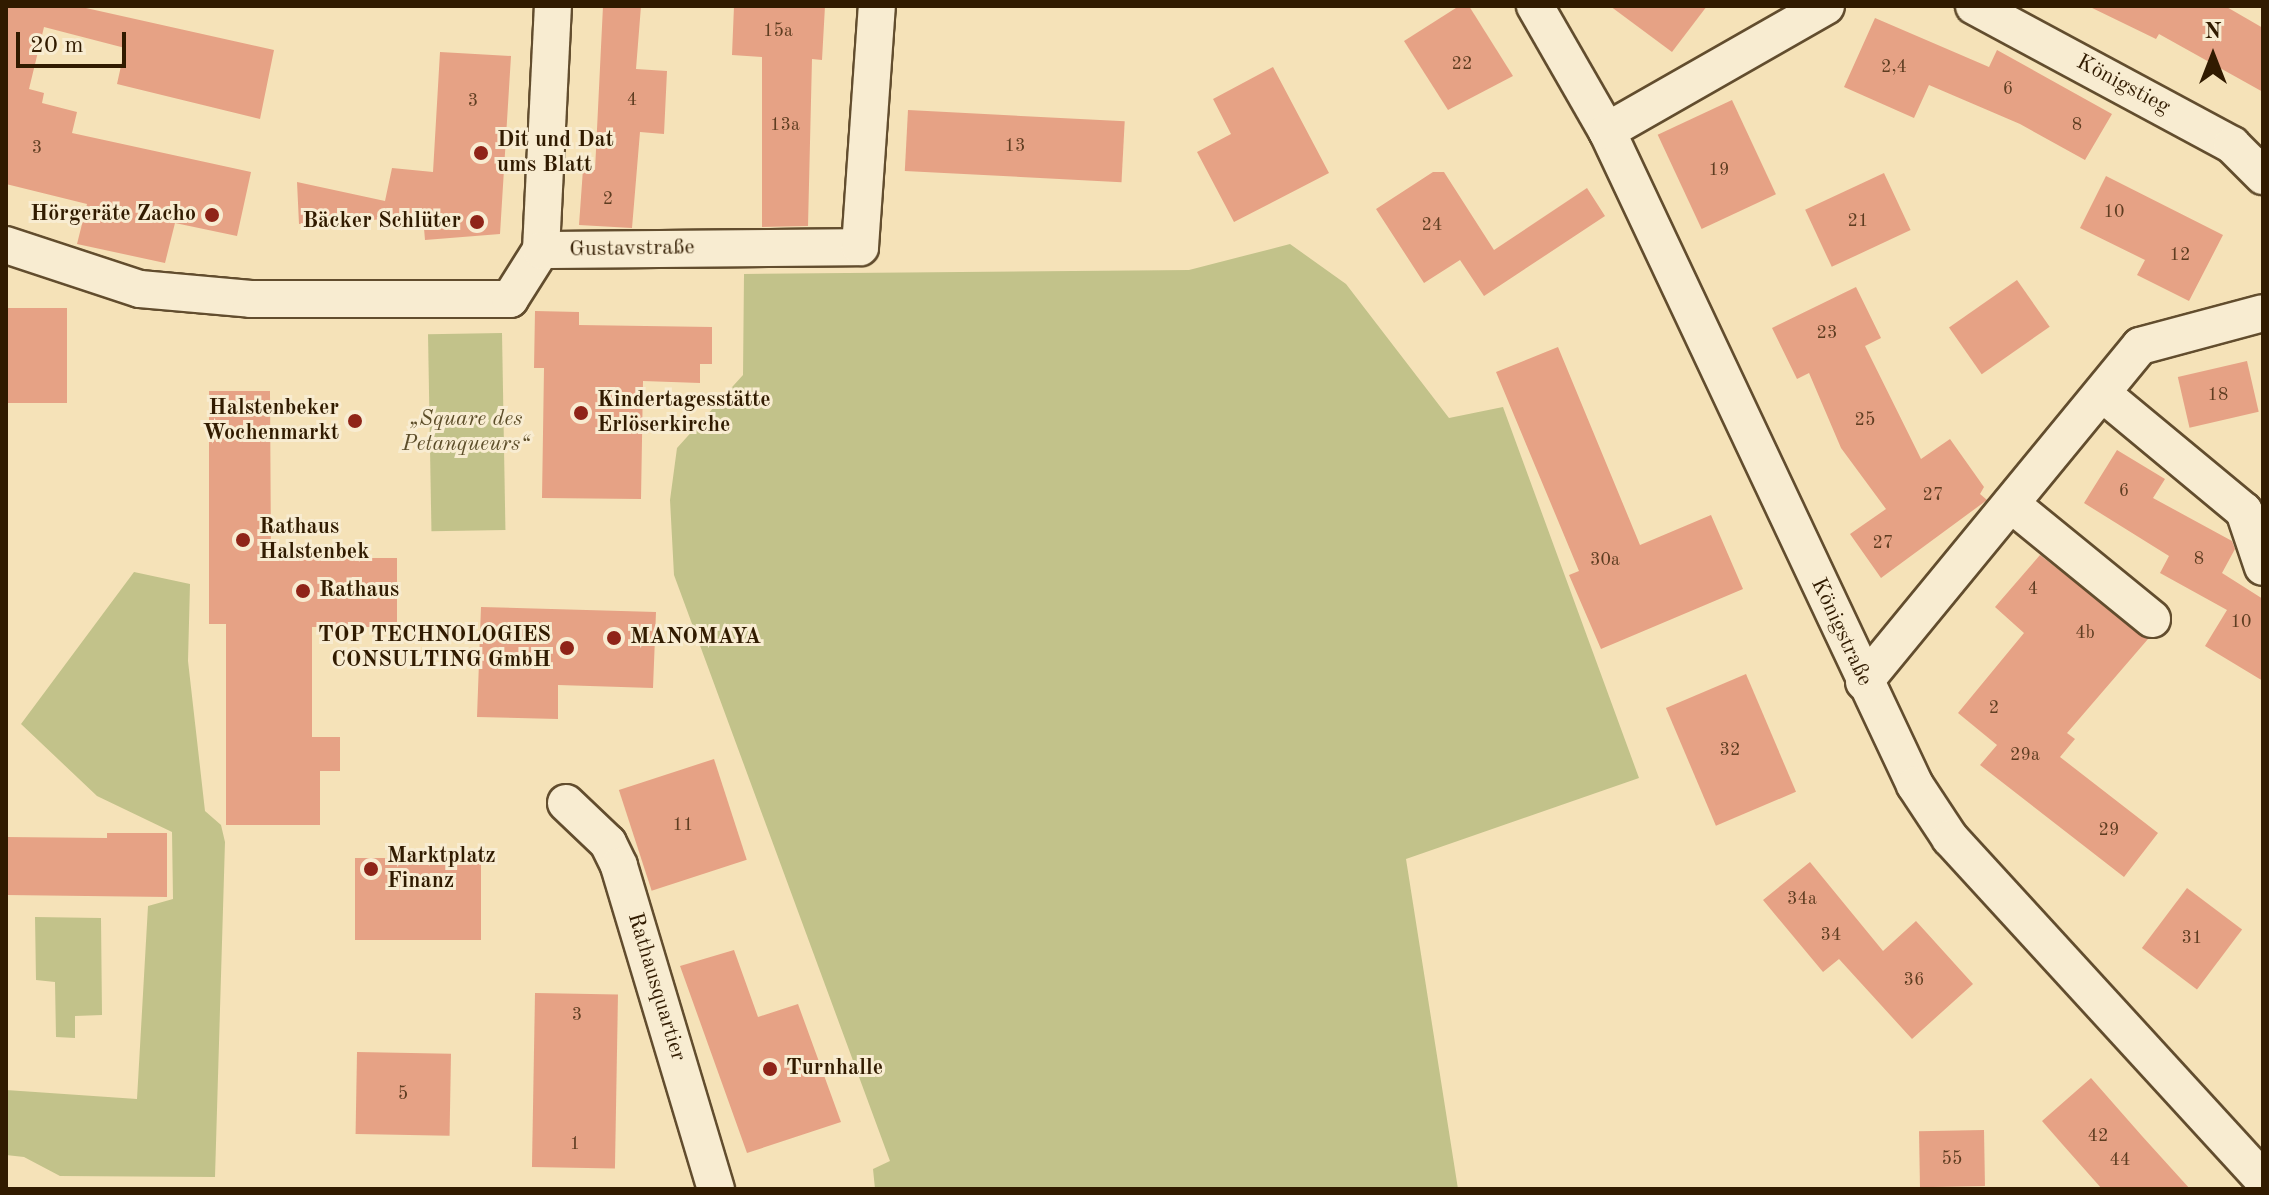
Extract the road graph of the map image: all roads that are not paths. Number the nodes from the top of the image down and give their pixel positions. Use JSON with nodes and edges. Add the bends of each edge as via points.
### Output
{"nodes":[{"id":1,"x":553,"y":6,"type":"edge"},
{"id":2,"x":877,"y":6,"type":"edge"},
{"id":3,"x":1535,"y":6,"type":"edge"},
{"id":4,"x":1826,"y":6,"type":"edge"},
{"id":5,"x":1974,"y":6,"type":"edge"},
{"id":6,"x":1607,"y":131,"type":"junction"},
{"id":7,"x":2263,"y":176,"type":"edge"},
{"id":8,"x":6,"y":245,"type":"edge"},
{"id":9,"x":541,"y":250,"type":"junction"},
{"id":10,"x":2263,"y":313,"type":"edge"},
{"id":11,"x":2103,"y":394,"type":"junction"},
{"id":12,"x":2011,"y":504,"type":"junction"},
{"id":13,"x":2263,"y":567,"type":"edge"},
{"id":14,"x":2152,"y":619,"type":"dead end"},
{"id":15,"x":1864,"y":682,"type":"junction"},
{"id":16,"x":566,"y":803,"type":"dead end"},
{"id":17,"x":2263,"y":1179,"type":"edge"},
{"id":18,"x":716,"y":1189,"type":"edge"}],
"edges":[{"from":1,"to":9,"type":"street"},
{"from":2,"to":9,"type":"street","name":"Gustavstraße","via":[[860,247]]},
{"from":3,"to":6,"type":"street","name":"Königstraße"},
{"from":4,"to":6,"type":"street","via":[[1749,65]]},
{"from":5,"to":7,"type":"street","name":"Königstieg","via":[[2232,145]]},
{"from":6,"to":15,"type":"street","name":"Königstraße"},
{"from":8,"to":9,"type":"street","name":"Gustavstraße","via":[[140,289],[301,301],[510,299]]},
{"from":10,"to":11,"type":"street","via":[[2140,346]]},
{"from":11,"to":12,"type":"street"},
{"from":11,"to":13,"type":"street","via":[[2244,511]]},
{"from":12,"to":14,"type":"street"},
{"from":12,"to":15,"type":"street"},
{"from":15,"to":17,"type":"street","name":"Königstraße","via":[[1915,785],[1950,838]]},
{"from":16,"to":18,"type":"street","name":"Rathausquartier","via":[[608,843],[619,866]]}]}
